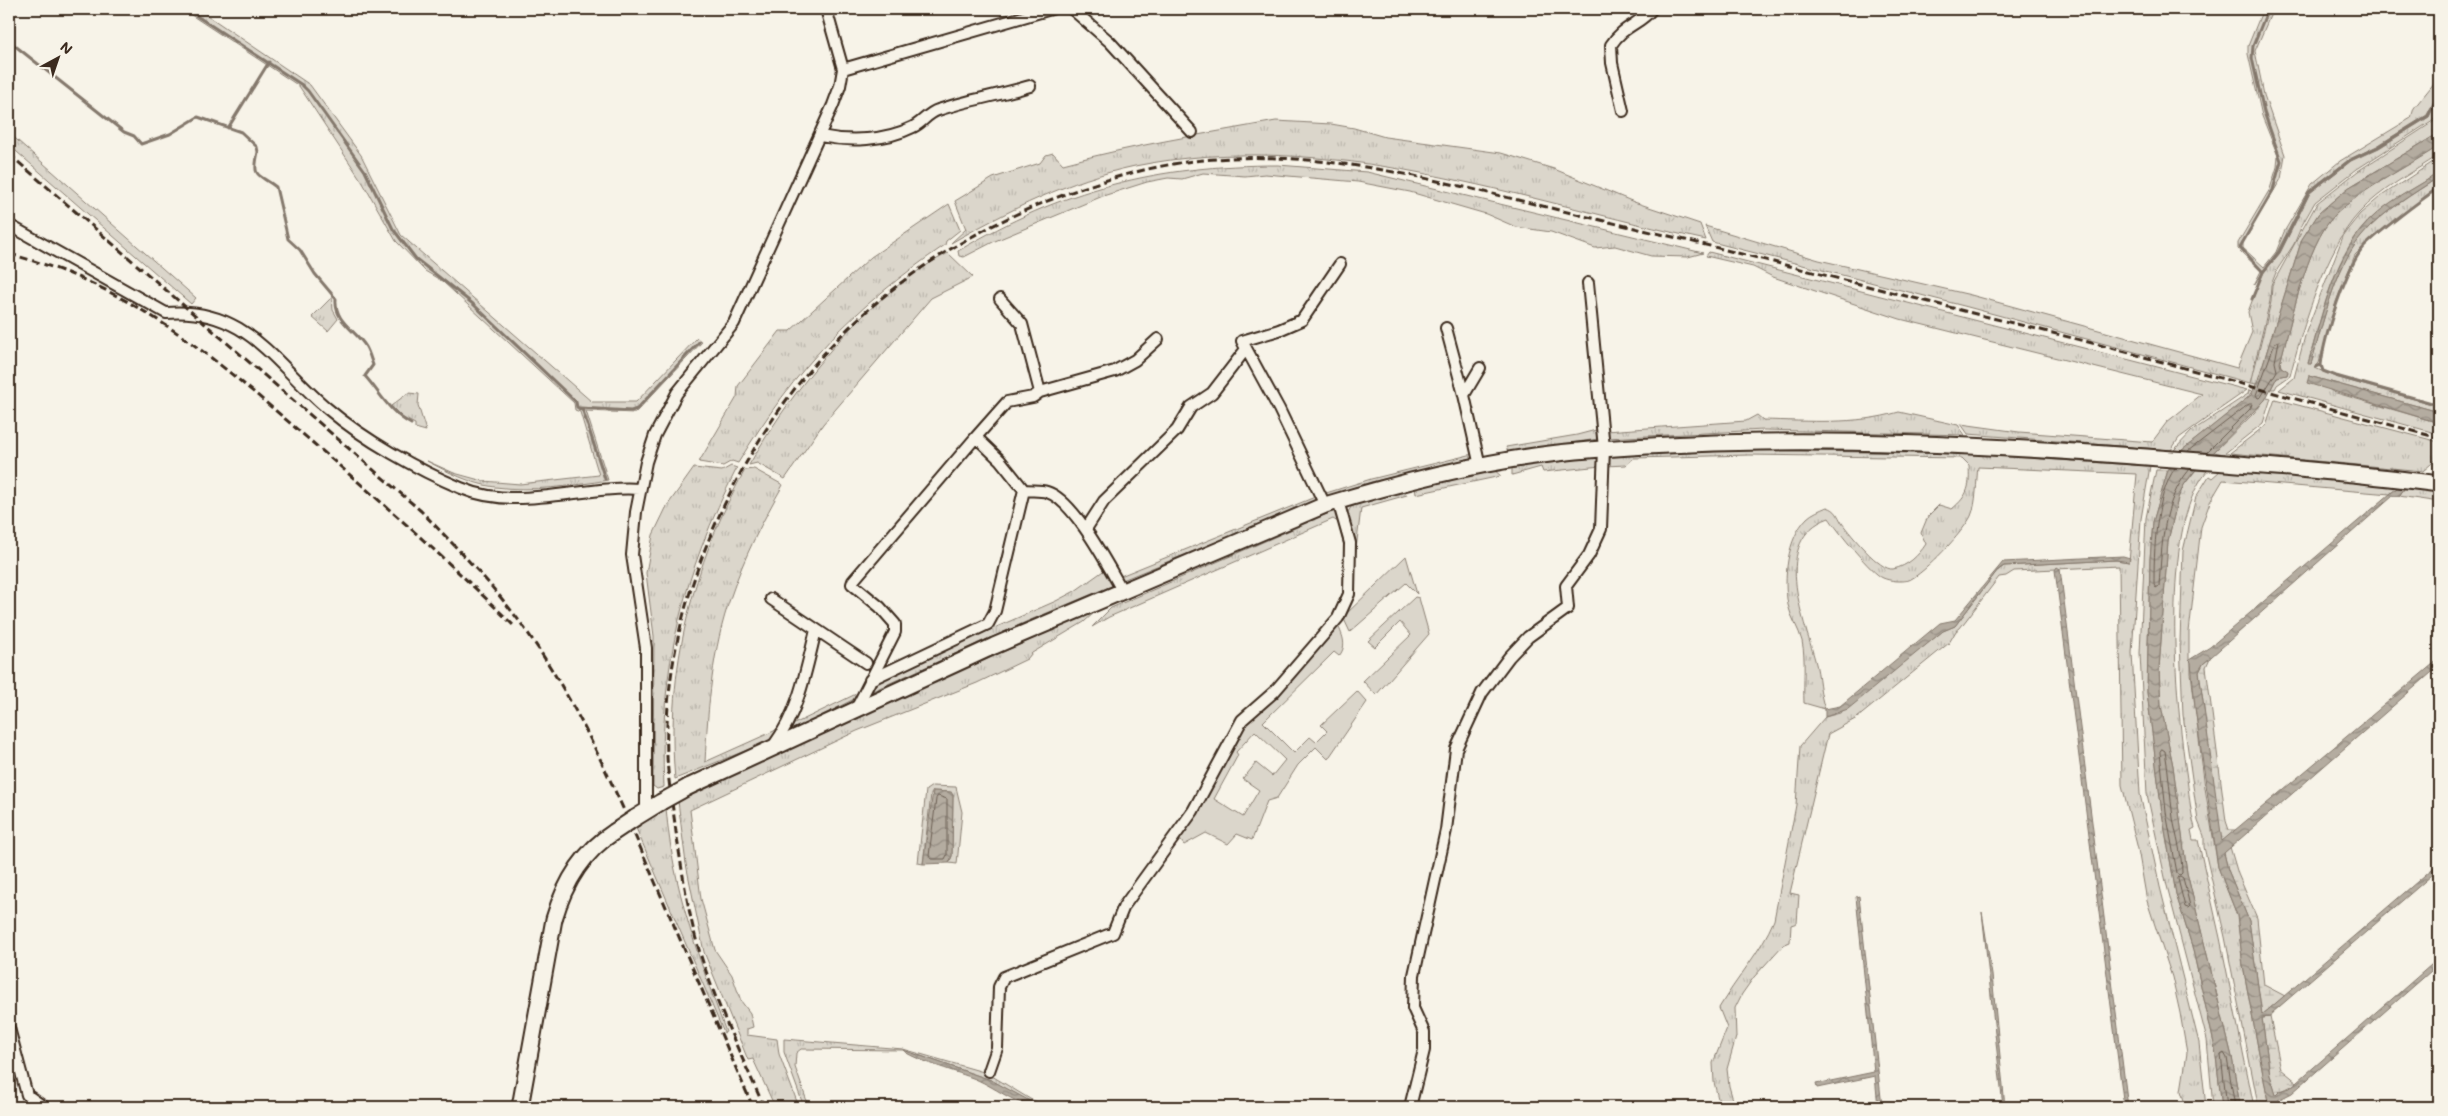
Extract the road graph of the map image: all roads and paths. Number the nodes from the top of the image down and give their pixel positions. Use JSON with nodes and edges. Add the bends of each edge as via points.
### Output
{"nodes":[{"id":1,"x":826,"y":9,"type":"edge"},
{"id":2,"x":1050,"y":9,"type":"edge"},
{"id":3,"x":1072,"y":9,"type":"edge"},
{"id":4,"x":1652,"y":9,"type":"edge"},
{"id":5,"x":842,"y":69,"type":"junction"},
{"id":6,"x":1030,"y":86,"type":"dead end"},
{"id":7,"x":1623,"y":111,"type":"dead end"},
{"id":8,"x":1192,"y":132,"type":"dead end"},
{"id":9,"x":820,"y":136,"type":"junction"},
{"id":10,"x":9,"y":226,"type":"edge"},
{"id":11,"x":1340,"y":264,"type":"dead end"},
{"id":12,"x":1588,"y":283,"type":"dead end"},
{"id":13,"x":1000,"y":299,"type":"dead end"},
{"id":14,"x":1446,"y":328,"type":"dead end"},
{"id":15,"x":1158,"y":339,"type":"dead end"},
{"id":16,"x":1246,"y":348,"type":"junction"},
{"id":17,"x":1480,"y":368,"type":"dead end"},
{"id":18,"x":1040,"y":392,"type":"junction"},
{"id":19,"x":1464,"y":395,"type":"junction"},
{"id":20,"x":976,"y":436,"type":"junction"},
{"id":21,"x":1604,"y":448,"type":"junction"},
{"id":22,"x":1480,"y":466,"type":"junction"},
{"id":23,"x":2439,"y":484,"type":"edge"},
{"id":24,"x":640,"y":489,"type":"junction"},
{"id":25,"x":1024,"y":490,"type":"junction"},
{"id":26,"x":1331,"y":503,"type":"junction"},
{"id":27,"x":1086,"y":529,"type":"junction"},
{"id":28,"x":1122,"y":590,"type":"junction"},
{"id":29,"x":771,"y":599,"type":"dead end"},
{"id":30,"x":816,"y":630,"type":"junction"},
{"id":31,"x":866,"y":663,"type":"dead end"},
{"id":32,"x":870,"y":680,"type":"junction"},
{"id":33,"x":856,"y":709,"type":"junction"},
{"id":34,"x":772,"y":748,"type":"junction"},
{"id":35,"x":640,"y":814,"type":"junction"},
{"id":36,"x":9,"y":1028,"type":"edge"},
{"id":37,"x":989,"y":1071,"type":"dead end"},
{"id":38,"x":44,"y":1107,"type":"edge"},
{"id":39,"x":520,"y":1107,"type":"edge"},
{"id":40,"x":1410,"y":1107,"type":"edge"}],
"edges":[{"from":1,"to":5,"type":"street"},
{"from":2,"to":5,"type":"street"},
{"from":3,"to":8,"type":"street","via":[[1110,42]]},
{"from":4,"to":7,"type":"street","via":[[1644,18],[1624,28],[1612,45],[1612,63]]},
{"from":5,"to":9,"type":"street","via":[[840,86]]},
{"from":6,"to":9,"type":"street","via":[[935,110],[915,126],[896,135],[867,139]]},
{"from":9,"to":24,"type":"street","via":[[734,323],[691,374],[665,413],[654,435]]},
{"from":10,"to":24,"type":"street","via":[[166,314],[188,312],[206,315],[248,332],[328,409],[357,431],[462,489],[520,498],[606,488]]},
{"from":11,"to":16,"type":"street","via":[[1302,320],[1242,341]]},
{"from":12,"to":21,"type":"street"},
{"from":13,"to":18,"type":"street","via":[[1022,324]]},
{"from":14,"to":19,"type":"street"},
{"from":15,"to":18,"type":"street","via":[[1135,360],[1115,371]]},
{"from":16,"to":26,"type":"street"},
{"from":16,"to":27,"type":"street","via":[[1212,393],[1192,407],[1177,430],[1104,501]]},
{"from":17,"to":19,"type":"street"},
{"from":18,"to":20,"type":"street","via":[[1033,397],[1007,402]]},
{"from":19,"to":22,"type":"street"},
{"from":20,"to":25,"type":"street"},
{"from":20,"to":32,"type":"street","via":[[852,581],[895,624],[895,632]]},
{"from":21,"to":22,"type":"main road"},
{"from":21,"to":23,"type":"main road","via":[[1750,442],[1877,442],[2018,448],[2357,474]]},
{"from":21,"to":40,"type":"street","via":[[1601,529],[1589,554],[1566,586],[1568,608],[1528,637],[1509,657],[1482,692],[1456,749],[1446,830],[1414,975],[1413,1008],[1424,1032],[1424,1050]]},
{"from":22,"to":26,"type":"main road"},
{"from":24,"to":35,"type":"street","via":[[632,555],[646,648]]},
{"from":25,"to":27,"type":"street","via":[[1048,492],[1064,504]]},
{"from":25,"to":32,"type":"street","via":[[996,611],[988,624]]},
{"from":26,"to":28,"type":"main road"},
{"from":26,"to":37,"type":"street","via":[[1350,542],[1349,594],[1338,618],[1274,692],[1242,720],[1193,811],[1124,906],[1113,933],[1004,977],[999,988],[997,1048]]},
{"from":27,"to":28,"type":"street"},
{"from":28,"to":33,"type":"main road"},
{"from":29,"to":30,"type":"street"},
{"from":30,"to":31,"type":"street"},
{"from":30,"to":34,"type":"street","via":[[791,718]]},
{"from":32,"to":33,"type":"street"},
{"from":33,"to":34,"type":"main road"},
{"from":34,"to":35,"type":"main road","bridge":true,"via":[[688,787]]},
{"from":35,"to":39,"type":"main road","bridge":true,"via":[[603,839],[562,895],[554,919]]},
{"from":36,"to":38,"type":"street","via":[[27,1095]]}]}
